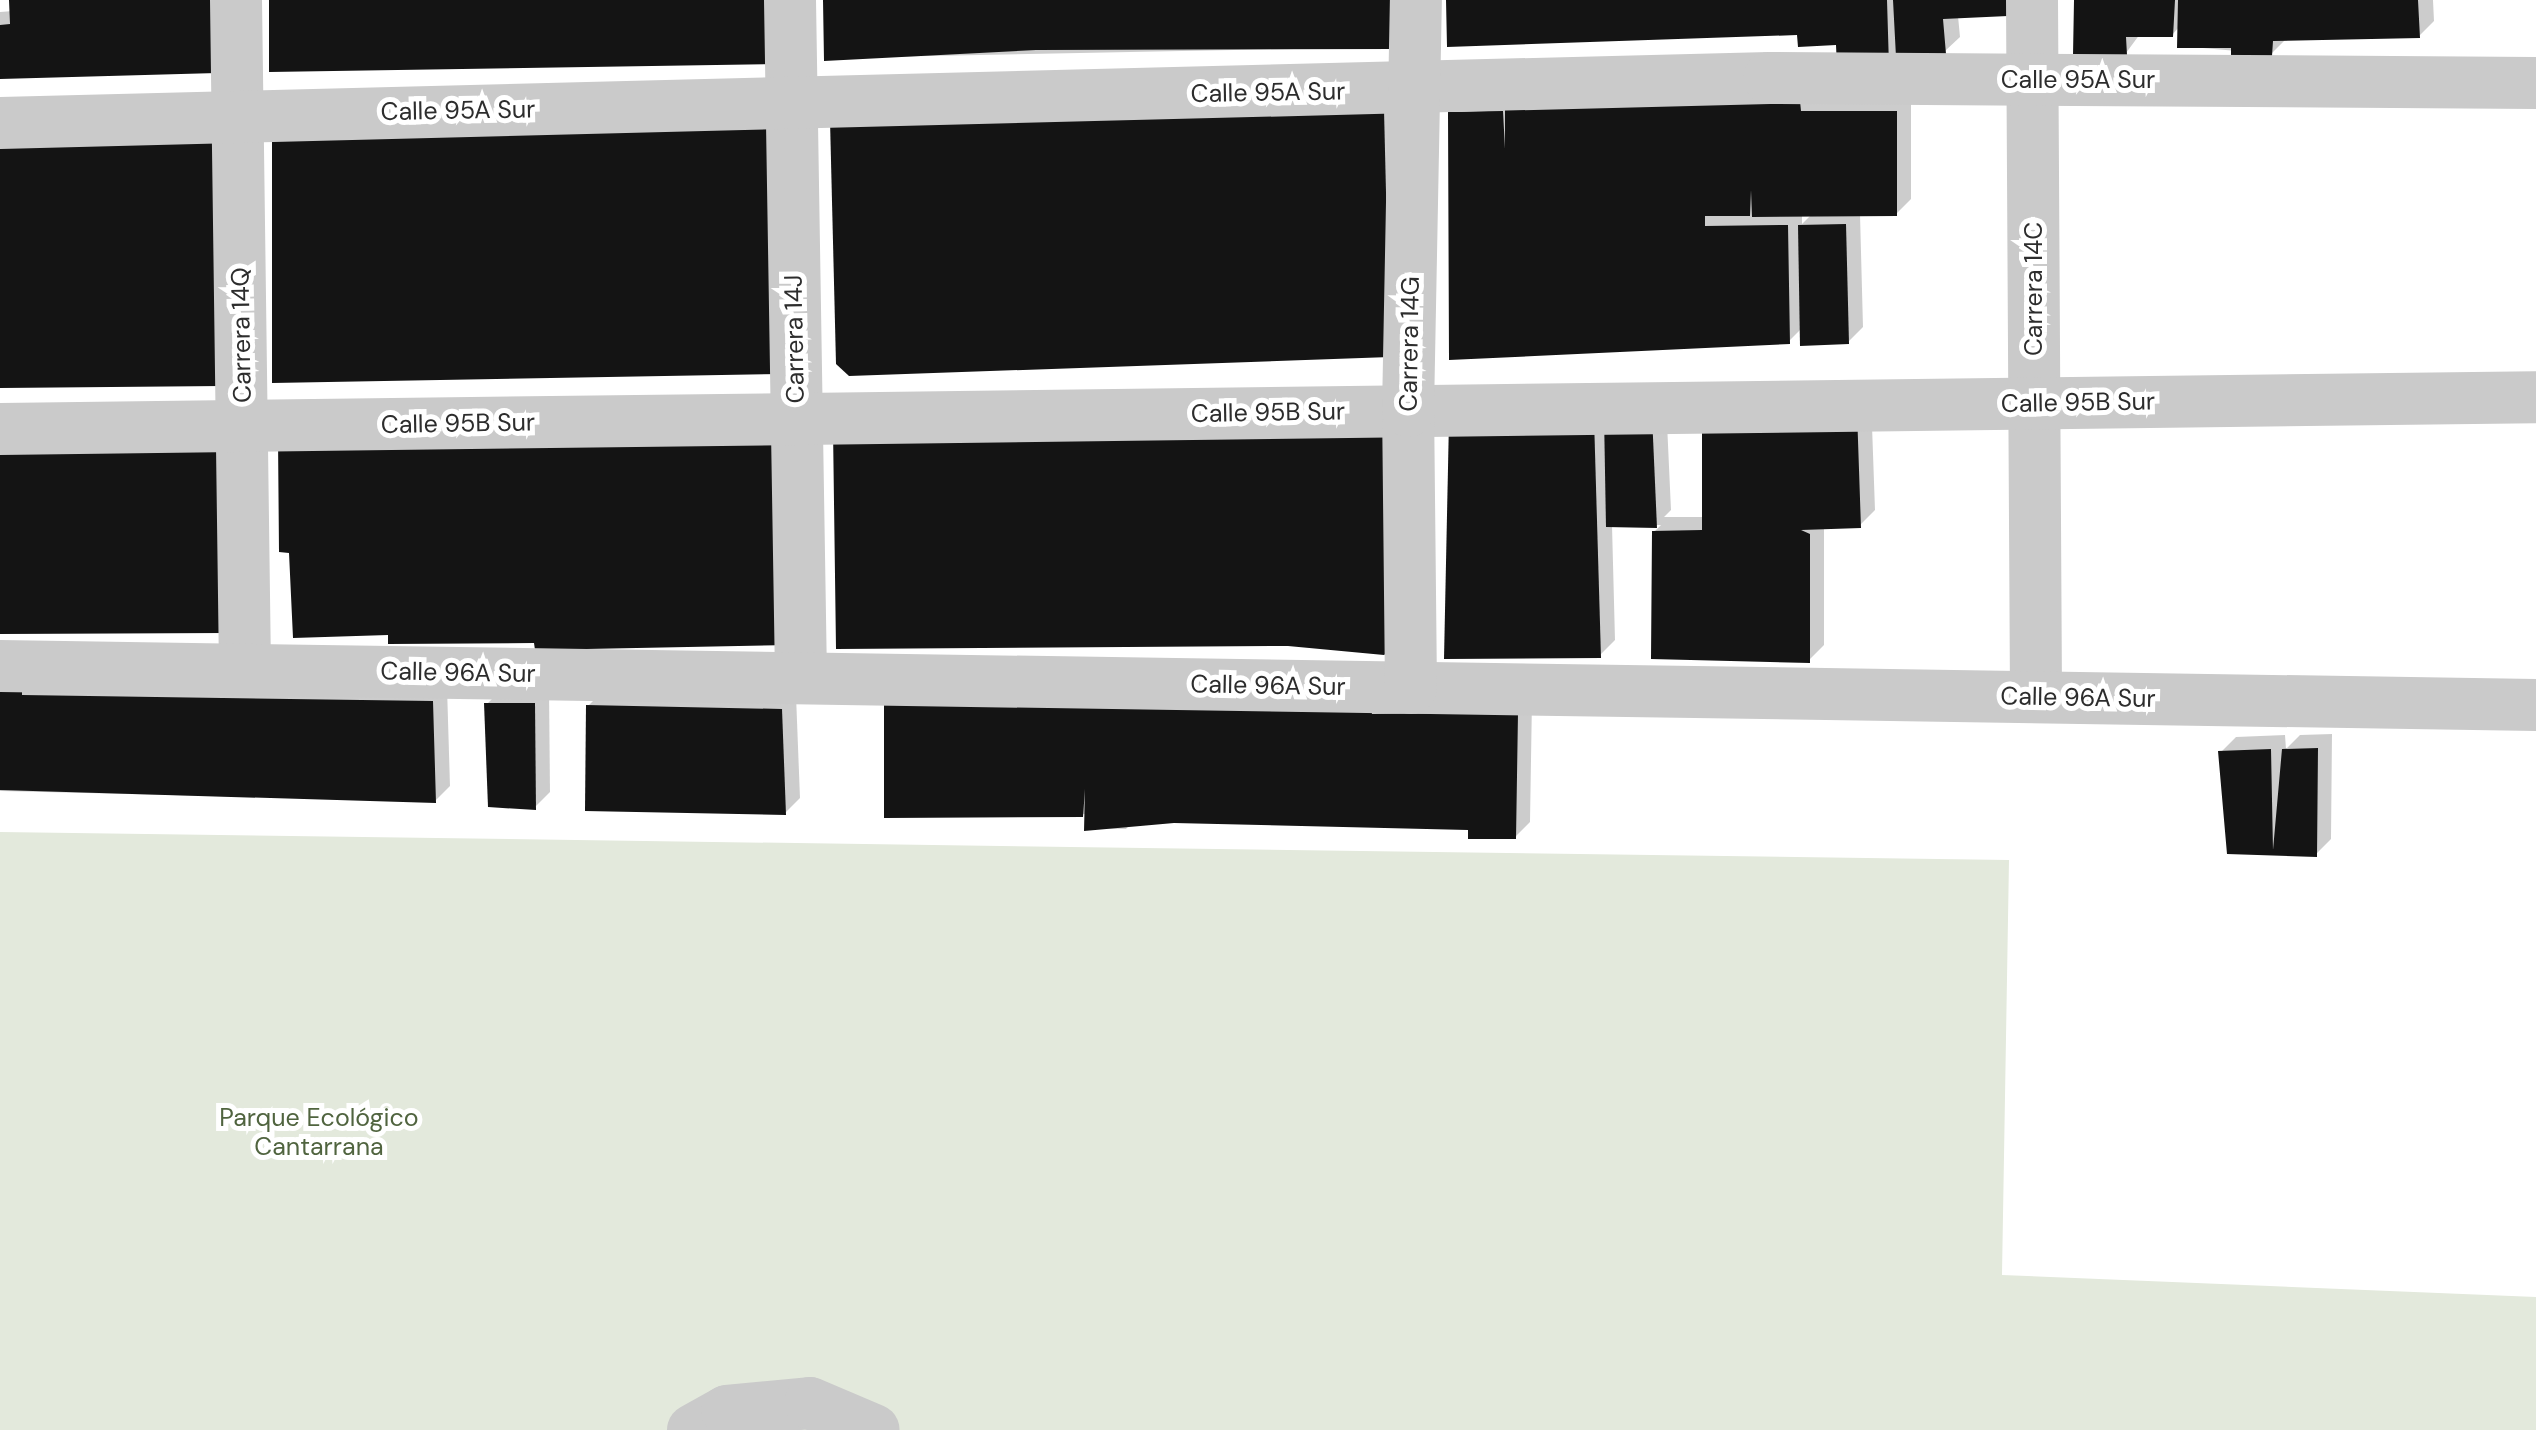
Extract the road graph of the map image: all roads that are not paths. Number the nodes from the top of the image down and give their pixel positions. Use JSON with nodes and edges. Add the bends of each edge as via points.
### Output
{"nodes":[{"id":1,"x":236,"y":0,"type":"edge"},
{"id":2,"x":790,"y":0,"type":"edge"},
{"id":3,"x":1416,"y":0,"type":"edge"},
{"id":4,"x":2032,"y":0,"type":"edge"},
{"id":5,"x":2033,"y":80,"type":"junction"},
{"id":6,"x":2536,"y":83,"type":"edge"},
{"id":7,"x":1417,"y":90,"type":"junction"},
{"id":8,"x":792,"y":102,"type":"junction"},
{"id":9,"x":239,"y":117,"type":"junction"},
{"id":10,"x":0,"y":123,"type":"edge"},
{"id":11,"x":2536,"y":397,"type":"edge"},
{"id":12,"x":2034,"y":404,"type":"junction"},
{"id":13,"x":1408,"y":411,"type":"junction"},
{"id":14,"x":797,"y":420,"type":"junction"},
{"id":15,"x":243,"y":426,"type":"junction"},
{"id":16,"x":0,"y":430,"type":"edge"},
{"id":17,"x":0,"y":666,"type":"edge"},
{"id":18,"x":245,"y":670,"type":"junction"},
{"id":19,"x":800,"y":678,"type":"junction"},
{"id":20,"x":1410,"y":688,"type":"junction"},
{"id":21,"x":2036,"y":697,"type":"junction"},
{"id":22,"x":2536,"y":705,"type":"edge"},
{"id":23,"x":693,"y":1430,"type":"edge"},
{"id":24,"x":874,"y":1430,"type":"edge"}],
"edges":[{"from":1,"to":9,"type":"street","name":"Carrera 14Q"},
{"from":2,"to":8,"type":"street","name":"Carrera 14J"},
{"from":3,"to":7,"type":"street","name":"Carrera 14G"},
{"from":4,"to":5,"type":"street","name":"Carrera 14C"},
{"from":5,"to":6,"type":"street","name":"Calle 95A Sur"},
{"from":5,"to":7,"type":"street","name":"Calle 95A Sur","via":[[1769,78]]},
{"from":5,"to":12,"type":"street","name":"Carrera 14C"},
{"from":7,"to":8,"type":"street","name":"Calle 95A Sur"},
{"from":7,"to":13,"type":"street","name":"Carrera 14G"},
{"from":8,"to":9,"type":"street","name":"Calle 95A Sur"},
{"from":8,"to":14,"type":"street","name":"Carrera 14J"},
{"from":9,"to":10,"type":"street","name":"Calle 95A Sur"},
{"from":9,"to":15,"type":"street","name":"Carrera 14Q"},
{"from":11,"to":12,"type":"street","name":"Calle 95B Sur"},
{"from":12,"to":13,"type":"street","name":"Calle 95B Sur"},
{"from":12,"to":21,"type":"street","name":"Carrera 14C"},
{"from":13,"to":14,"type":"street","name":"Calle 95B Sur"},
{"from":13,"to":20,"type":"street","name":"Carrera 14G"},
{"from":14,"to":15,"type":"street","name":"Calle 95B Sur"},
{"from":14,"to":19,"type":"street","name":"Carrera 14J"},
{"from":15,"to":16,"type":"street","name":"Calle 95B Sur"},
{"from":15,"to":18,"type":"street","name":"Carrera 14Q"},
{"from":17,"to":18,"type":"street","name":"Calle 96A Sur"},
{"from":18,"to":19,"type":"street","name":"Calle 96A Sur"},
{"from":19,"to":20,"type":"street","name":"Calle 96A Sur"},
{"from":20,"to":21,"type":"street","name":"Calle 96A Sur"},
{"from":21,"to":22,"type":"street","name":"Calle 96A Sur"},
{"from":23,"to":24,"type":"street","via":[[727,1411],[810,1404]]}]}
